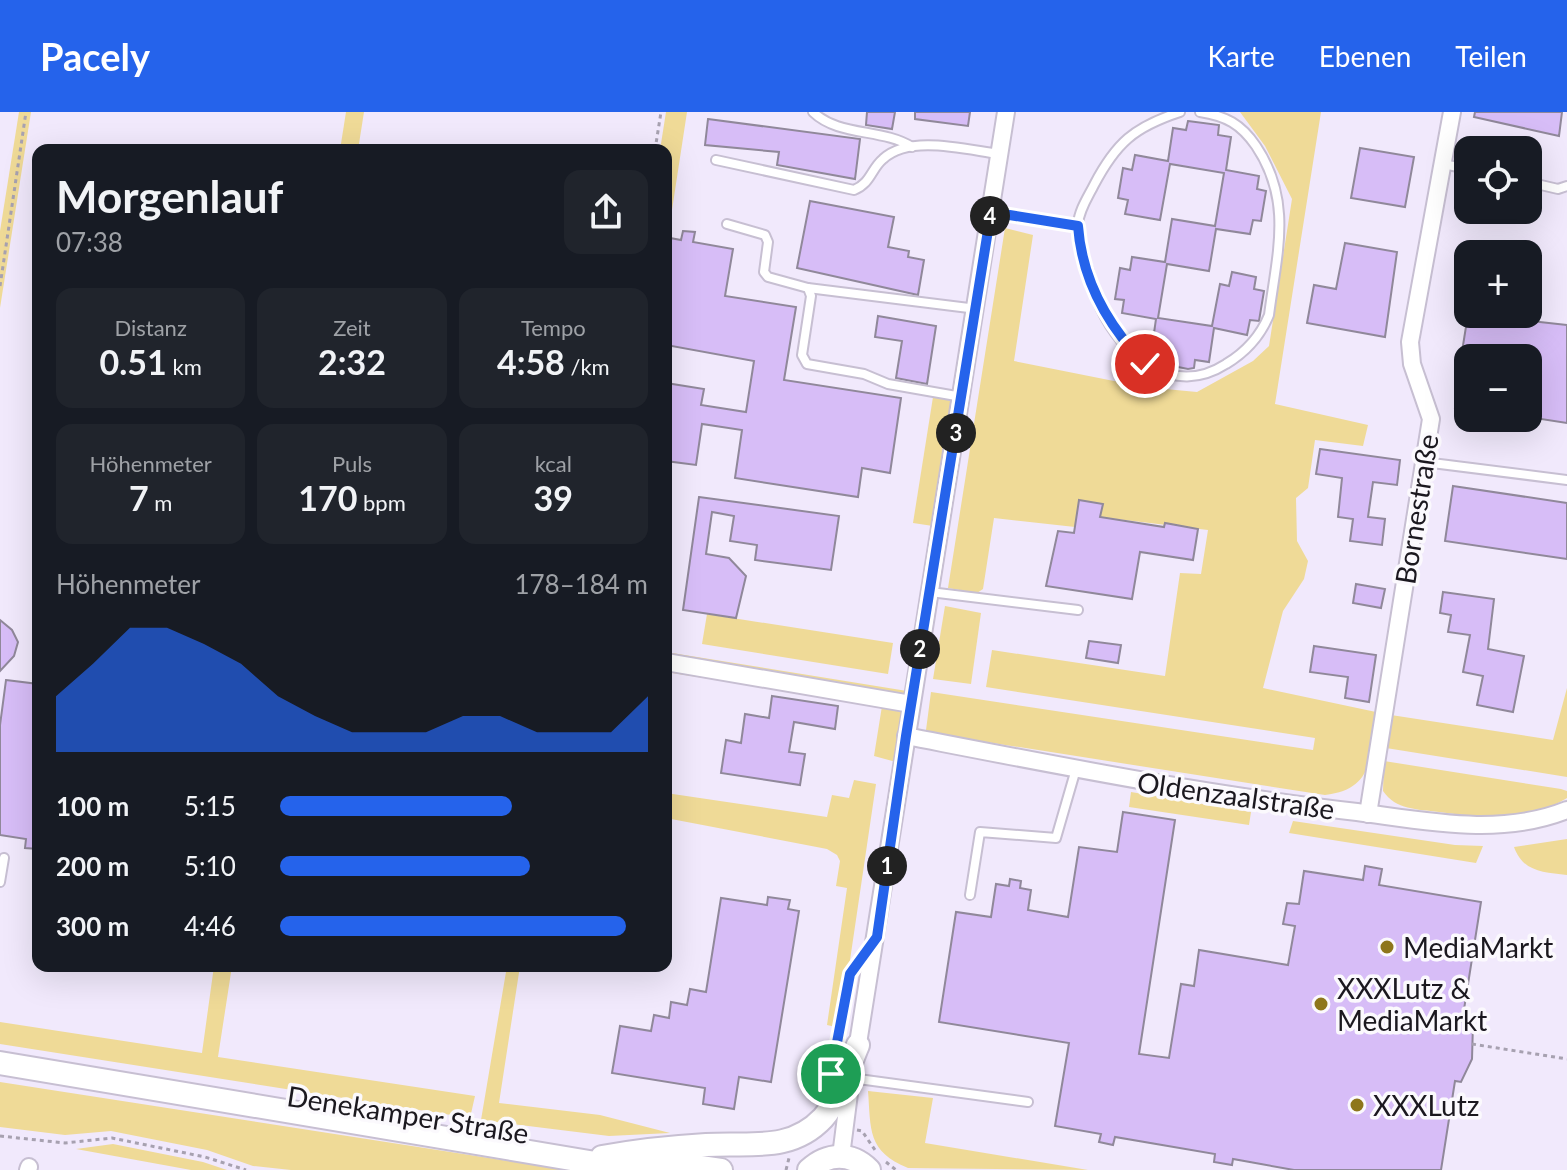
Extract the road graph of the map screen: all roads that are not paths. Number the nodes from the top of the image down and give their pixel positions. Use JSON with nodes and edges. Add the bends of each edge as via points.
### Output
{"nodes":[{"id":1,"x":813,"y":112,"type":"edge"},
{"id":2,"x":1006,"y":112,"type":"edge"},
{"id":3,"x":1180,"y":112,"type":"edge"},
{"id":4,"x":1200,"y":112,"type":"edge"},
{"id":5,"x":1452,"y":112,"type":"edge"},
{"id":6,"x":913,"y":147,"type":"junction"},
{"id":7,"x":1000,"y":154,"type":"junction"},
{"id":8,"x":716,"y":160,"type":"dead end"},
{"id":9,"x":1442,"y":164,"type":"junction"},
{"id":10,"x":1454,"y":166,"type":"edge"},
{"id":11,"x":1542,"y":185,"type":"edge"},
{"id":12,"x":1567,"y":186,"type":"edge"},
{"id":13,"x":991,"y":212,"type":"junction"},
{"id":14,"x":727,"y":224,"type":"dead end"},
{"id":15,"x":1078,"y":226,"type":"junction"},
{"id":16,"x":808,"y":288,"type":"junction"},
{"id":17,"x":977,"y":309,"type":"junction"},
{"id":18,"x":962,"y":397,"type":"junction"},
{"id":19,"x":1423,"y":462,"type":"junction"},
{"id":20,"x":1567,"y":480,"type":"edge"},
{"id":21,"x":930,"y":592,"type":"junction"},
{"id":22,"x":1078,"y":610,"type":"dead end"},
{"id":23,"x":672,"y":663,"type":"edge"},
{"id":24,"x":911,"y":704,"type":"junction"},
{"id":25,"x":906,"y":736,"type":"junction"},
{"id":26,"x":1076,"y":769,"type":"junction"},
{"id":27,"x":1567,"y":810,"type":"edge"},
{"id":28,"x":1368,"y":814,"type":"junction"},
{"id":29,"x":4,"y":858,"type":"dead end"},
{"id":30,"x":0,"y":882,"type":"edge"},
{"id":31,"x":970,"y":895,"type":"dead end"},
{"id":32,"x":858,"y":1045,"type":"junction"},
{"id":33,"x":0,"y":1063,"type":"edge"},
{"id":34,"x":851,"y":1078,"type":"junction"},
{"id":35,"x":1028,"y":1102,"type":"dead end"},
{"id":36,"x":841,"y":1156,"type":"junction"},
{"id":37,"x":586,"y":1159,"type":"junction"},
{"id":38,"x":877,"y":1161,"type":"edge"},
{"id":39,"x":634,"y":1169,"type":"edge"},
{"id":40,"x":721,"y":1170,"type":"edge"},
{"id":41,"x":809,"y":1170,"type":"edge"}],
"edges":[{"from":1,"to":6,"type":"lane","via":[[833,125],[895,137]]},
{"from":2,"to":7,"type":"street"},
{"from":3,"to":15,"type":"lane","via":[[1138,129],[1120,144],[1081,211]]},
{"from":4,"to":15,"type":"lane","via":[[1234,122],[1248,134],[1280,199],[1269,315],[1242,353],[1198,378],[1159,373],[1145,364],[1100,307]]},
{"from":5,"to":9,"type":"street","name":"Bornestraße"},
{"from":6,"to":7,"type":"lane"},
{"from":6,"to":8,"type":"lane","via":[[880,160],[866,184],[854,190]]},
{"from":7,"to":13,"type":"street"},
{"from":9,"to":10,"type":"lane"},
{"from":9,"to":19,"type":"street","name":"Bornestraße","via":[[1410,342],[1431,419]]},
{"from":11,"to":12,"type":"lane"},
{"from":13,"to":15,"type":"lane"},
{"from":13,"to":17,"type":"street"},
{"from":14,"to":16,"type":"lane","via":[[765,235],[768,277]]},
{"from":16,"to":17,"type":"lane"},
{"from":16,"to":18,"type":"lane","via":[[802,355],[807,364]]},
{"from":17,"to":18,"type":"street"},
{"from":18,"to":21,"type":"street"},
{"from":19,"to":20,"type":"lane"},
{"from":19,"to":28,"type":"street","name":"Bornestraße"},
{"from":21,"to":22,"type":"lane"},
{"from":21,"to":24,"type":"street"},
{"from":23,"to":24,"type":"street"},
{"from":24,"to":25,"type":"street"},
{"from":25,"to":26,"type":"street","name":"Oldenzaalstraße"},
{"from":25,"to":32,"type":"street"},
{"from":26,"to":28,"type":"street","name":"Oldenzaalstraße"},
{"from":26,"to":31,"type":"lane","via":[[1056,838],[980,832]]},
{"from":27,"to":28,"type":"street","name":"Oldenzaalstraße","via":[[1544,820],[1508,825]]},
{"from":29,"to":30,"type":"lane"},
{"from":32,"to":34,"type":"street"},
{"from":32,"to":37,"type":"street","via":[[828,1110],[785,1142],[708,1144]]},
{"from":33,"to":37,"type":"street","name":"Denekamper Straße"},
{"from":34,"to":35,"type":"lane"},
{"from":34,"to":36,"type":"street"},
{"from":36,"to":38,"type":"street"},
{"from":36,"to":41,"type":"street","via":[[819,1161]]},
{"from":37,"to":39,"type":"street","name":"Denekamper Straße"},
{"from":39,"to":40,"type":"street","name":"Denekamper Straße","via":[[672,1163]]}]}
